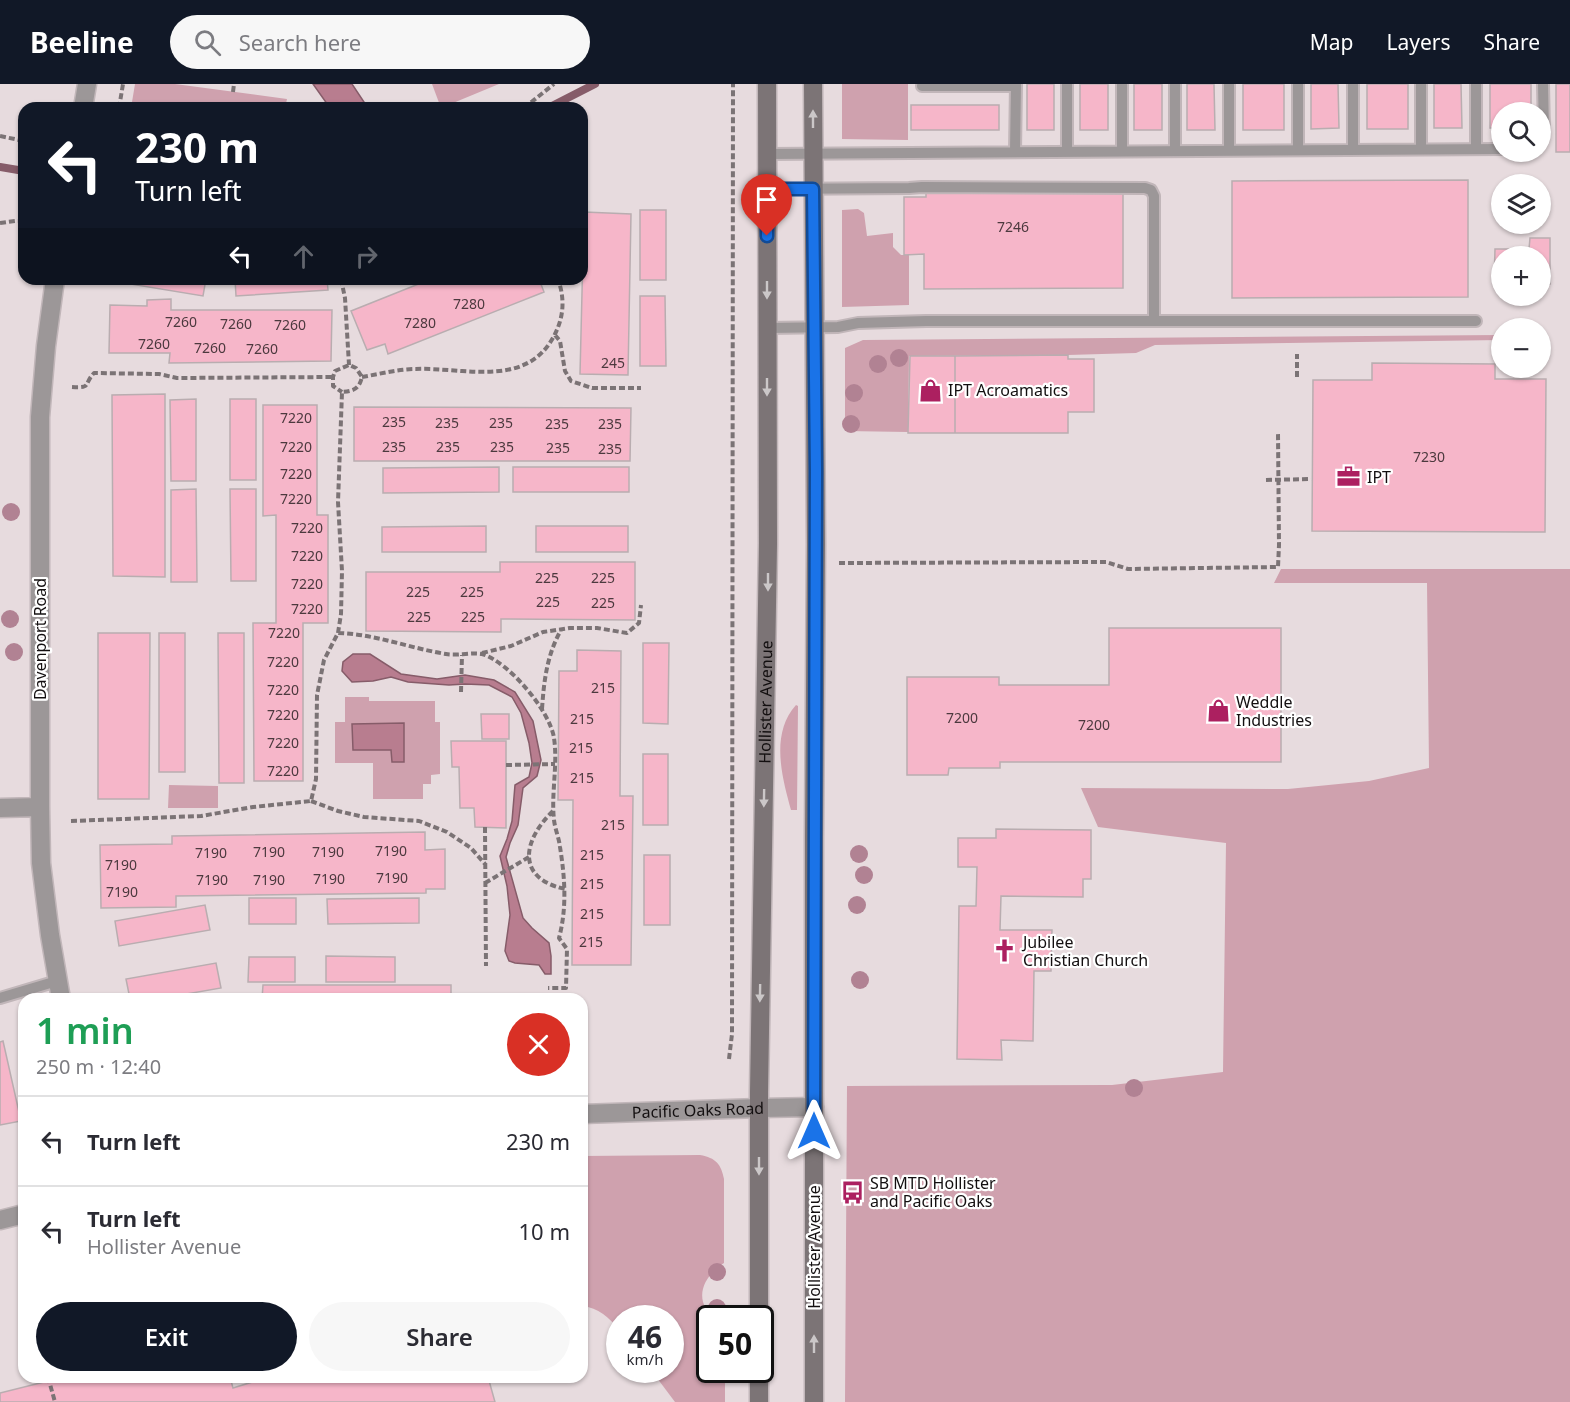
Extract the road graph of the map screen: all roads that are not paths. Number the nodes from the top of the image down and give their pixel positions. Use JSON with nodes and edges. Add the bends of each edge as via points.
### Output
{"nodes":[{"id":1,"x":87,"y":84,"type":"edge"},
{"id":2,"x":766,"y":84,"type":"edge"},
{"id":3,"x":813,"y":84,"type":"edge"},
{"id":4,"x":1067,"y":84,"type":"edge"},
{"id":5,"x":1122,"y":84,"type":"edge"},
{"id":6,"x":1175,"y":84,"type":"edge"},
{"id":7,"x":1229,"y":84,"type":"edge"},
{"id":8,"x":1298,"y":84,"type":"edge"},
{"id":9,"x":1353,"y":84,"type":"edge"},
{"id":10,"x":1420,"y":84,"type":"edge"},
{"id":11,"x":1476,"y":84,"type":"edge"},
{"id":12,"x":1544,"y":84,"type":"edge"},
{"id":13,"x":1016,"y":85,"type":"edge"},
{"id":14,"x":922,"y":86,"type":"dead end"},
{"id":15,"x":85,"y":102,"type":"edge"},
{"id":16,"x":1544,"y":102,"type":"edge"},
{"id":17,"x":1421,"y":149,"type":"junction"},
{"id":18,"x":1476,"y":149,"type":"junction"},
{"id":19,"x":1491,"y":149,"type":"edge"},
{"id":20,"x":1298,"y":150,"type":"junction"},
{"id":21,"x":1353,"y":150,"type":"junction"},
{"id":22,"x":1122,"y":151,"type":"junction"},
{"id":23,"x":1175,"y":151,"type":"junction"},
{"id":24,"x":1229,"y":151,"type":"junction"},
{"id":25,"x":1015,"y":152,"type":"junction"},
{"id":26,"x":1067,"y":152,"type":"junction"},
{"id":27,"x":767,"y":154,"type":"junction"},
{"id":28,"x":813,"y":155,"type":"junction"},
{"id":29,"x":767,"y":189,"type":"junction"},
{"id":30,"x":813,"y":189,"type":"junction"},
{"id":31,"x":54,"y":285,"type":"edge"},
{"id":32,"x":1154,"y":321,"type":"junction"},
{"id":33,"x":1476,"y":321,"type":"dead end"},
{"id":34,"x":767,"y":328,"type":"junction"},
{"id":35,"x":814,"y":328,"type":"junction"},
{"id":36,"x":40,"y":807,"type":"junction"},
{"id":37,"x":0,"y":808,"type":"edge"},
{"id":38,"x":59,"y":990,"type":"edge"},
{"id":39,"x":37,"y":993,"type":"edge"},
{"id":40,"x":18,"y":996,"type":"edge"},
{"id":41,"x":0,"y":998,"type":"edge"},
{"id":42,"x":814,"y":1107,"type":"junction"},
{"id":43,"x":759,"y":1108,"type":"junction"},
{"id":44,"x":588,"y":1114,"type":"edge"},
{"id":45,"x":18,"y":1216,"type":"edge"},
{"id":46,"x":0,"y":1220,"type":"edge"},
{"id":47,"x":759,"y":1305,"type":"edge"},
{"id":48,"x":759,"y":1383,"type":"edge"},
{"id":49,"x":759,"y":1402,"type":"edge"},
{"id":50,"x":814,"y":1402,"type":"edge"}],
"edges":[{"from":1,"to":15,"type":"street"},
{"from":2,"to":27,"type":"main road","name":"Hollister Avenue"},
{"from":28,"to":3,"type":"main road","name":"Hollister Avenue","one_way":true},
{"from":4,"to":26,"type":"lane"},
{"from":5,"to":22,"type":"lane"},
{"from":6,"to":23,"type":"lane"},
{"from":7,"to":24,"type":"lane"},
{"from":8,"to":20,"type":"lane"},
{"from":9,"to":21,"type":"lane"},
{"from":10,"to":17,"type":"lane"},
{"from":11,"to":18,"type":"lane"},
{"from":12,"to":16,"type":"lane"},
{"from":13,"to":14,"type":"lane"},
{"from":13,"to":25,"type":"lane"},
{"from":17,"to":18,"type":"lane"},
{"from":17,"to":21,"type":"lane"},
{"from":18,"to":19,"type":"lane"},
{"from":20,"to":21,"type":"lane"},
{"from":20,"to":24,"type":"lane"},
{"from":22,"to":23,"type":"lane"},
{"from":22,"to":26,"type":"lane"},
{"from":23,"to":24,"type":"lane"},
{"from":25,"to":26,"type":"lane"},
{"from":25,"to":28,"type":"lane"},
{"from":27,"to":28,"type":"lane"},
{"from":27,"to":29,"type":"main road","name":"Hollister Avenue"},
{"from":28,"to":30,"type":"main road","name":"Hollister Avenue"},
{"from":29,"to":30,"type":"lane"},
{"from":29,"to":34,"type":"main road","name":"Hollister Avenue","one_way":true},
{"from":30,"to":32,"type":"lane","via":[[1151,190]]},
{"from":30,"to":35,"type":"main road","name":"Hollister Avenue"},
{"from":31,"to":36,"type":"street","name":"Davenport Road","via":[[40,417]]},
{"from":32,"to":33,"type":"lane"},
{"from":32,"to":35,"type":"lane","via":[[858,322]]},
{"from":34,"to":35,"type":"lane"},
{"from":34,"to":43,"type":"main road","name":"Hollister Avenue","one_way":true,"via":[[767,631]]},
{"from":35,"to":42,"type":"main road","name":"Hollister Avenue"},
{"from":36,"to":37,"type":"street"},
{"from":36,"to":38,"type":"street","name":"Davenport Road","via":[[41,863]]},
{"from":38,"to":39,"type":"lane"},
{"from":40,"to":41,"type":"lane"},
{"from":42,"to":43,"type":"street","name":"Pacific Oaks Road"},
{"from":50,"to":42,"type":"main road","name":"Hollister Avenue","one_way":true},
{"from":43,"to":44,"type":"street","name":"Pacific Oaks Road"},
{"from":43,"to":47,"type":"main road","name":"Hollister Avenue","one_way":true},
{"from":45,"to":46,"type":"street"},
{"from":48,"to":49,"type":"main road"}]}
